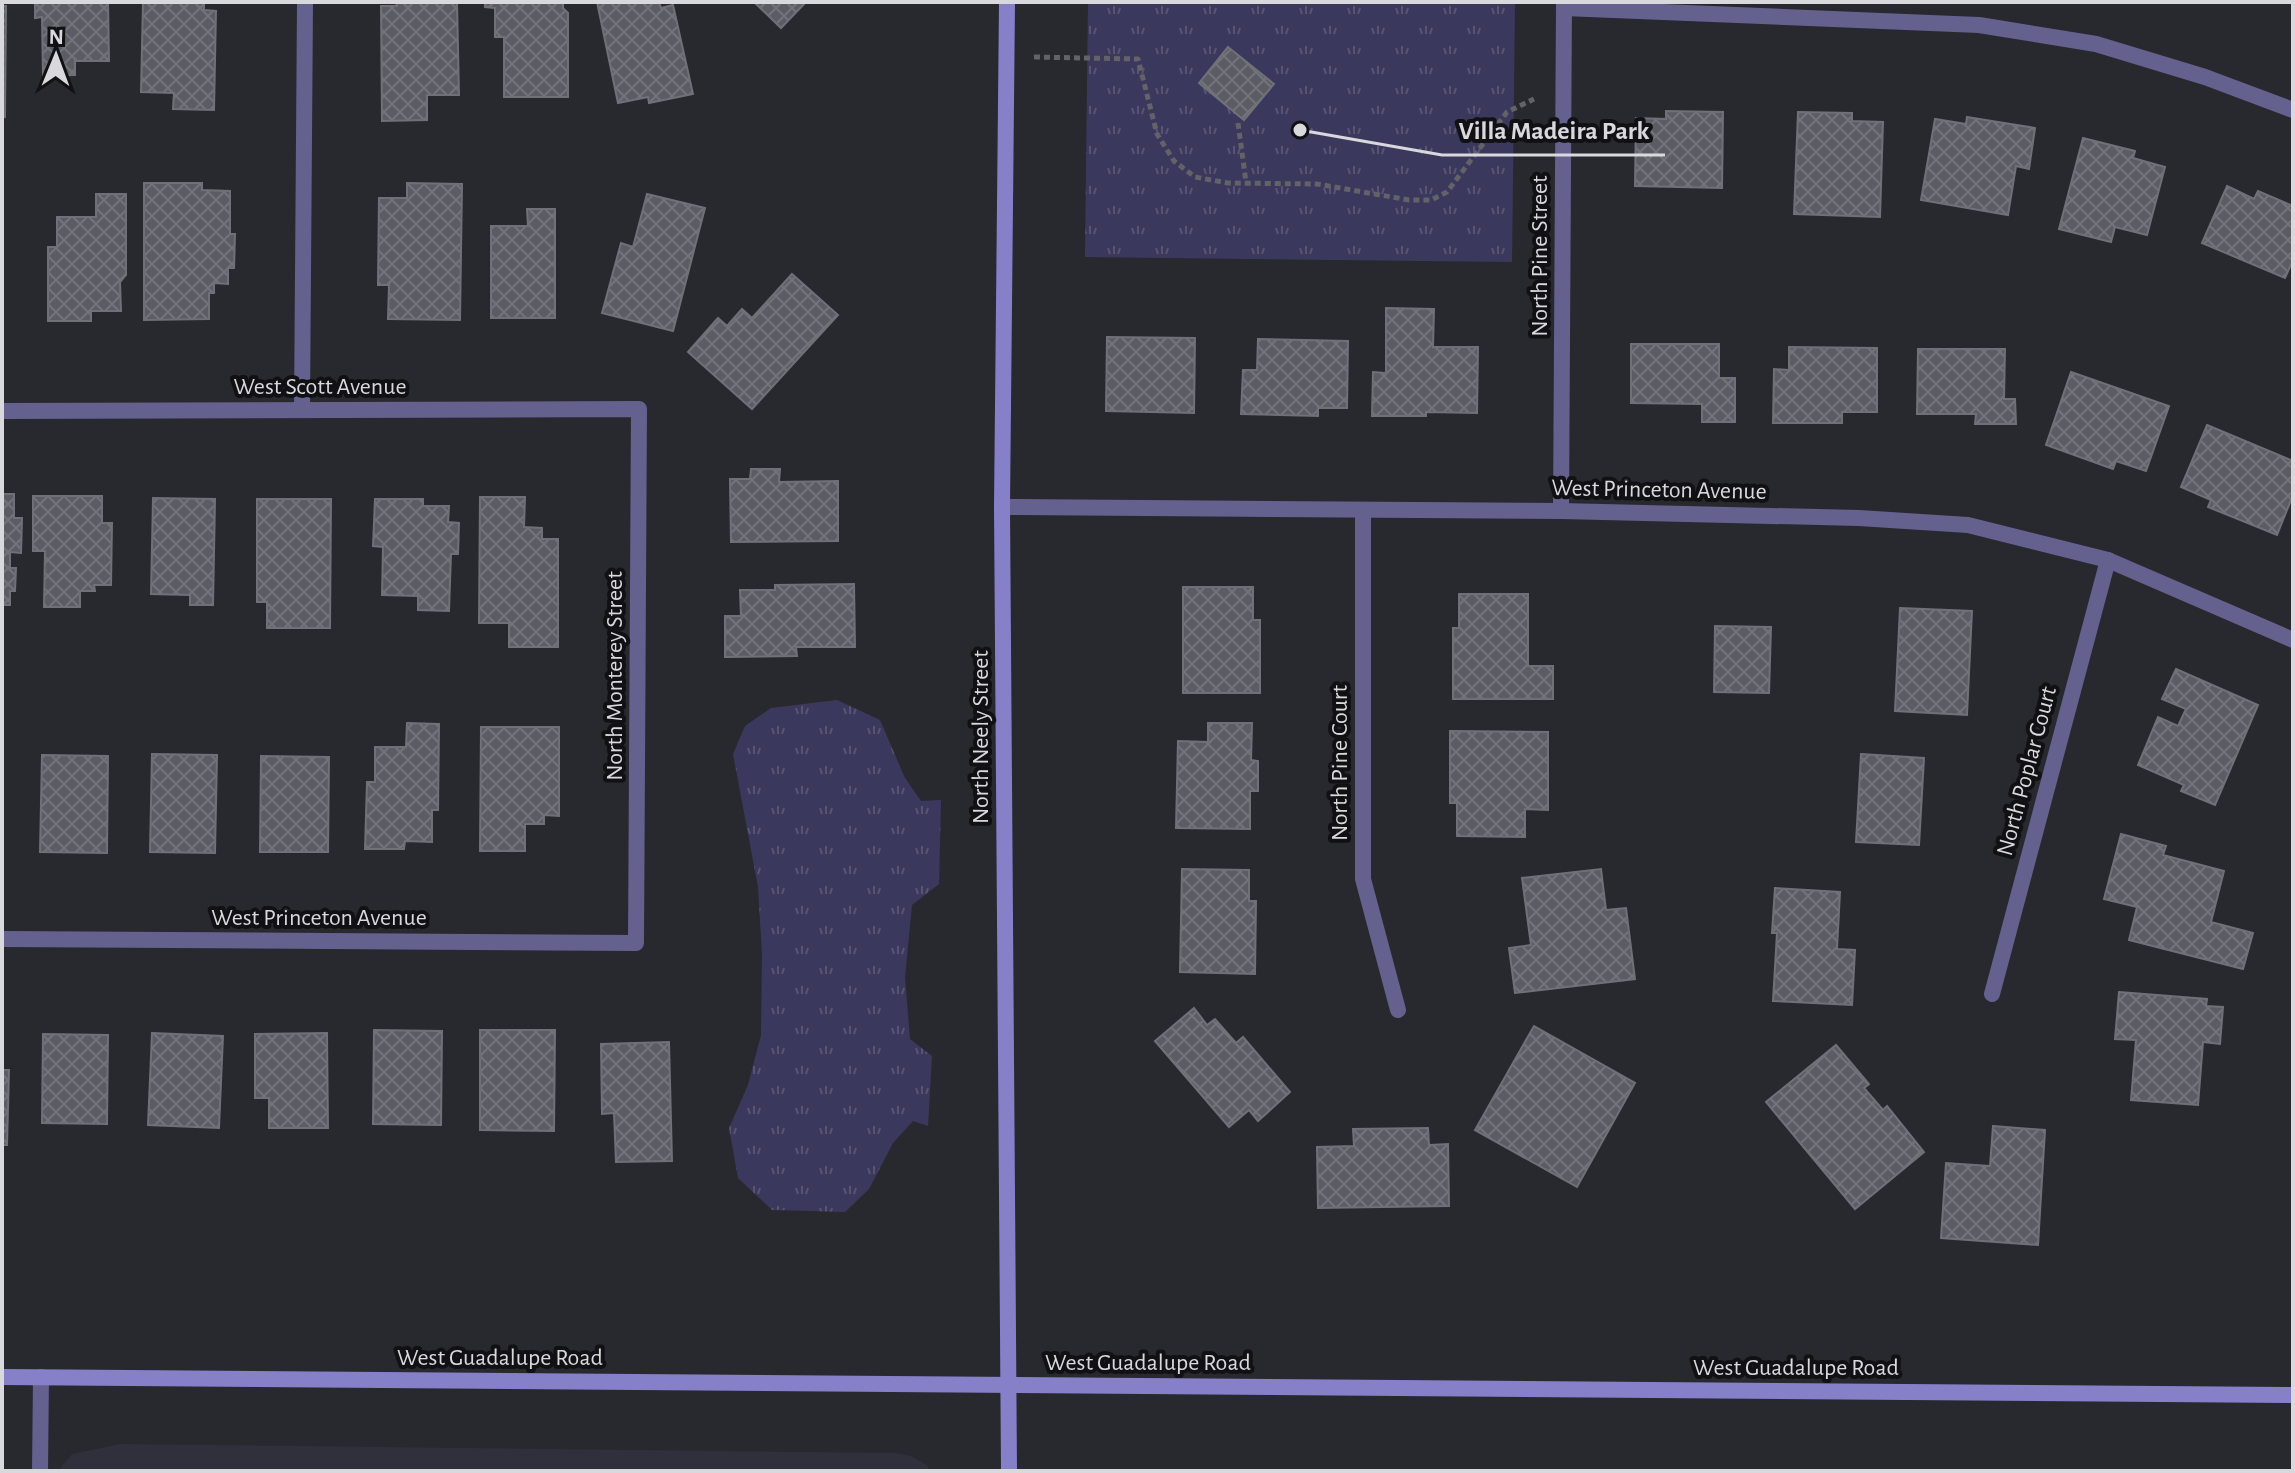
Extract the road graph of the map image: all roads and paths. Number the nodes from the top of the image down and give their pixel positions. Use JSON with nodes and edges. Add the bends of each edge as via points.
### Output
{"nodes":[{"id":1,"x":305,"y":2,"type":"edge"},
{"id":2,"x":1007,"y":2,"type":"edge"},
{"id":3,"x":1564,"y":5,"type":"edge"},
{"id":4,"x":1007,"y":56,"type":"junction"},
{"id":5,"x":1563,"y":84,"type":"junction"},
{"id":6,"x":2293,"y":110,"type":"edge"},
{"id":7,"x":1238,"y":123,"type":"dead end"},
{"id":8,"x":1246,"y":182,"type":"junction"},
{"id":9,"x":639,"y":409,"type":"joint"},
{"id":10,"x":302,"y":410,"type":"junction"},
{"id":11,"x":2,"y":411,"type":"edge"},
{"id":12,"x":1002,"y":507,"type":"junction"},
{"id":13,"x":1363,"y":511,"type":"junction"},
{"id":14,"x":1561,"y":511,"type":"junction"},
{"id":15,"x":2108,"y":560,"type":"junction"},
{"id":16,"x":2293,"y":640,"type":"edge"},
{"id":17,"x":2,"y":939,"type":"edge"},
{"id":18,"x":636,"y":943,"type":"joint"},
{"id":19,"x":1992,"y":994,"type":"dead end"},
{"id":20,"x":1398,"y":1010,"type":"dead end"},
{"id":21,"x":2,"y":1377,"type":"edge"},
{"id":22,"x":41,"y":1377,"type":"junction"},
{"id":23,"x":1007,"y":1385,"type":"junction"},
{"id":24,"x":2293,"y":1395,"type":"edge"},
{"id":25,"x":40,"y":1471,"type":"edge"},
{"id":26,"x":1009,"y":1471,"type":"edge"}],
"edges":[{"from":1,"to":10,"type":"street"},
{"from":2,"to":4,"type":"main road","name":"North Neely Street"},
{"from":3,"to":5,"type":"street","name":"North Pine Street"},
{"from":3,"to":6,"type":"street","via":[[1979,25],[2096,44]]},
{"from":4,"to":8,"type":"path","via":[[1138,59],[1157,134],[1174,161],[1195,177]]},
{"from":4,"to":12,"type":"main road","name":"North Neely Street"},
{"from":5,"to":8,"type":"path","via":[[1507,112],[1447,192],[1431,200],[1317,184]]},
{"from":5,"to":14,"type":"street","name":"North Pine Street"},
{"from":7,"to":8,"type":"path"},
{"from":9,"to":10,"type":"street","name":"West Scott Avenue"},
{"from":9,"to":18,"type":"street","name":"North Monterey Street"},
{"from":10,"to":11,"type":"street","name":"West Scott Avenue"},
{"from":12,"to":13,"type":"street","name":"West Princeton Avenue"},
{"from":12,"to":23,"type":"main road","name":"North Neely Street"},
{"from":13,"to":14,"type":"street","name":"West Princeton Avenue"},
{"from":13,"to":20,"type":"street","name":"North Pine Court","via":[[1363,879]]},
{"from":14,"to":15,"type":"street","name":"West Princeton Avenue","via":[[1968,525]]},
{"from":15,"to":16,"type":"street","name":"West Princeton Avenue"},
{"from":15,"to":19,"type":"street","name":"North Poplar Court"},
{"from":17,"to":18,"type":"street","name":"West Princeton Avenue"},
{"from":21,"to":22,"type":"main road","name":"West Guadalupe Road"},
{"from":22,"to":23,"type":"main road","name":"West Guadalupe Road"},
{"from":22,"to":25,"type":"street"},
{"from":23,"to":24,"type":"main road","name":"West Guadalupe Road"},
{"from":23,"to":26,"type":"main road","name":"North Neely Street"}]}
